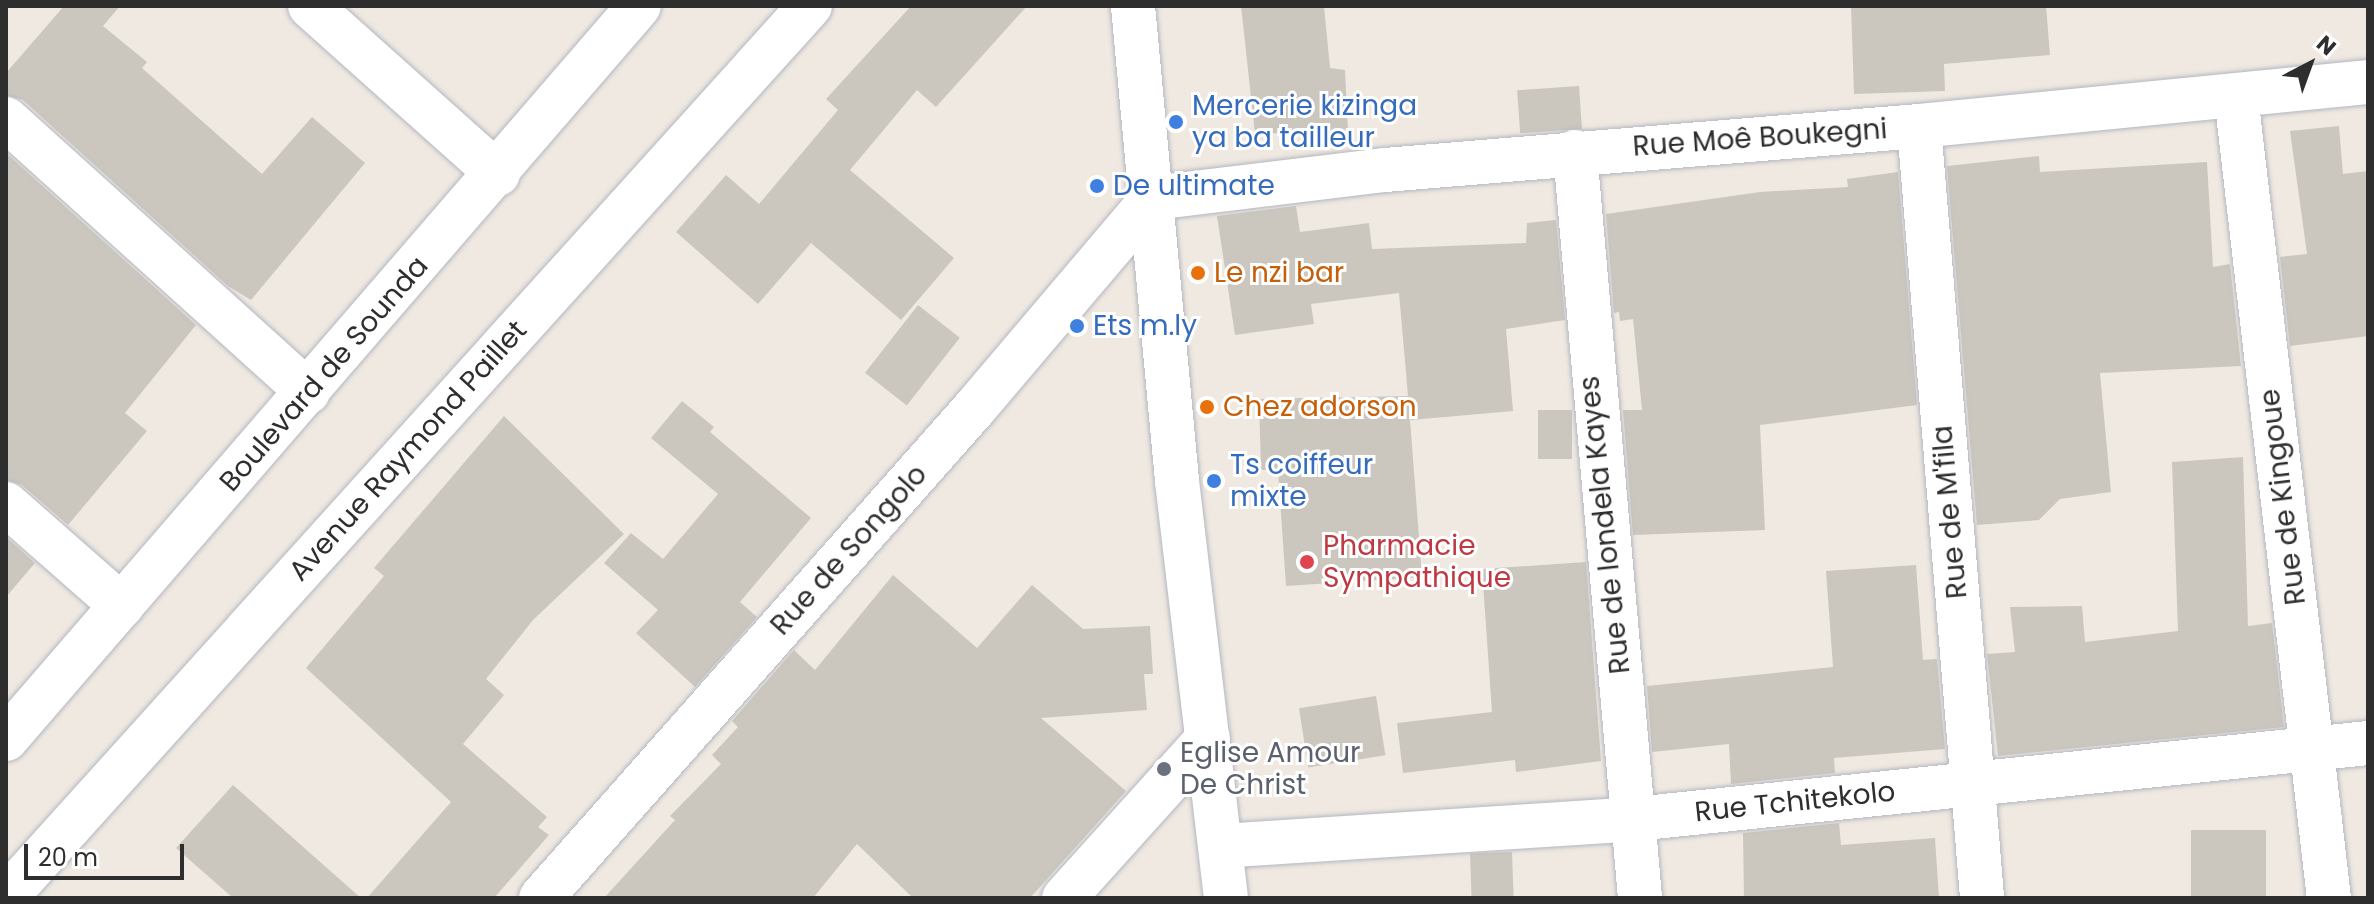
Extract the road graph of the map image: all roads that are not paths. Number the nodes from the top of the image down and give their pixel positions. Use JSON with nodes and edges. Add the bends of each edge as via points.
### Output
{"nodes":[{"id":1,"x":310,"y":6,"type":"edge"},
{"id":2,"x":639,"y":6,"type":"edge"},
{"id":3,"x":810,"y":6,"type":"edge"},
{"id":4,"x":1133,"y":6,"type":"edge"},
{"id":5,"x":2368,"y":82,"type":"edge"},
{"id":6,"x":2236,"y":96,"type":"junction"},
{"id":7,"x":6,"y":119,"type":"edge"},
{"id":8,"x":1919,"y":126,"type":"junction"},
{"id":9,"x":1575,"y":152,"type":"junction"},
{"id":10,"x":498,"y":174,"type":"junction"},
{"id":11,"x":1153,"y":198,"type":"junction"},
{"id":12,"x":308,"y":392,"type":"junction"},
{"id":13,"x":6,"y":504,"type":"edge"},
{"id":14,"x":122,"y":606,"type":"junction"},
{"id":15,"x":1208,"y":738,"type":"junction"},
{"id":16,"x":6,"y":739,"type":"edge"},
{"id":17,"x":2368,"y":743,"type":"edge"},
{"id":18,"x":2312,"y":749,"type":"junction"},
{"id":19,"x":1972,"y":783,"type":"junction"},
{"id":20,"x":1635,"y":819,"type":"junction"},
{"id":21,"x":1221,"y":846,"type":"junction"},
{"id":22,"x":6,"y":897,"type":"edge"},
{"id":23,"x":541,"y":898,"type":"edge"},
{"id":24,"x":1064,"y":898,"type":"edge"},
{"id":25,"x":1226,"y":898,"type":"edge"},
{"id":26,"x":1640,"y":898,"type":"edge"},
{"id":27,"x":1982,"y":898,"type":"edge"},
{"id":28,"x":2329,"y":898,"type":"edge"}],
"edges":[{"from":1,"to":10,"type":"street"},
{"from":2,"to":10,"type":"street","name":"Boulevard de Sounda"},
{"from":3,"to":22,"type":"street","name":"Avenue Raymond Paillet"},
{"from":4,"to":11,"type":"street"},
{"from":5,"to":6,"type":"street","name":"Rue Moê Boukegni"},
{"from":6,"to":8,"type":"street","name":"Rue Moê Boukegni"},
{"from":6,"to":18,"type":"street","name":"Rue de Kingoue"},
{"from":7,"to":12,"type":"street"},
{"from":8,"to":9,"type":"street","name":"Rue Moê Boukegni"},
{"from":8,"to":19,"type":"street","name":"Rue de M'fila"},
{"from":9,"to":11,"type":"street","name":"Rue Moê Boukegni"},
{"from":9,"to":20,"type":"street","name":"Rue de londela Kayes","via":[[1585,309]]},
{"from":10,"to":12,"type":"street","name":"Boulevard de Sounda"},
{"from":11,"to":15,"type":"street","via":[[1177,481]]},
{"from":11,"to":23,"type":"street","name":"Rue de Songolo","via":[[964,421]]},
{"from":12,"to":14,"type":"street","name":"Boulevard de Sounda"},
{"from":13,"to":14,"type":"street"},
{"from":14,"to":16,"type":"street","name":"Boulevard de Sounda"},
{"from":15,"to":21,"type":"street"},
{"from":15,"to":24,"type":"street"},
{"from":17,"to":18,"type":"street","name":"Rue Tchitekolo"},
{"from":18,"to":19,"type":"street","name":"Rue Tchitekolo"},
{"from":18,"to":28,"type":"street","name":"Rue de Kingoue"},
{"from":19,"to":20,"type":"street","name":"Rue Tchitekolo"},
{"from":19,"to":27,"type":"street","name":"Rue de M'fila"},
{"from":20,"to":21,"type":"street","name":"Rue Tchitekolo"},
{"from":20,"to":26,"type":"street","name":"Rue de londela Kayes"},
{"from":21,"to":25,"type":"street"}]}
